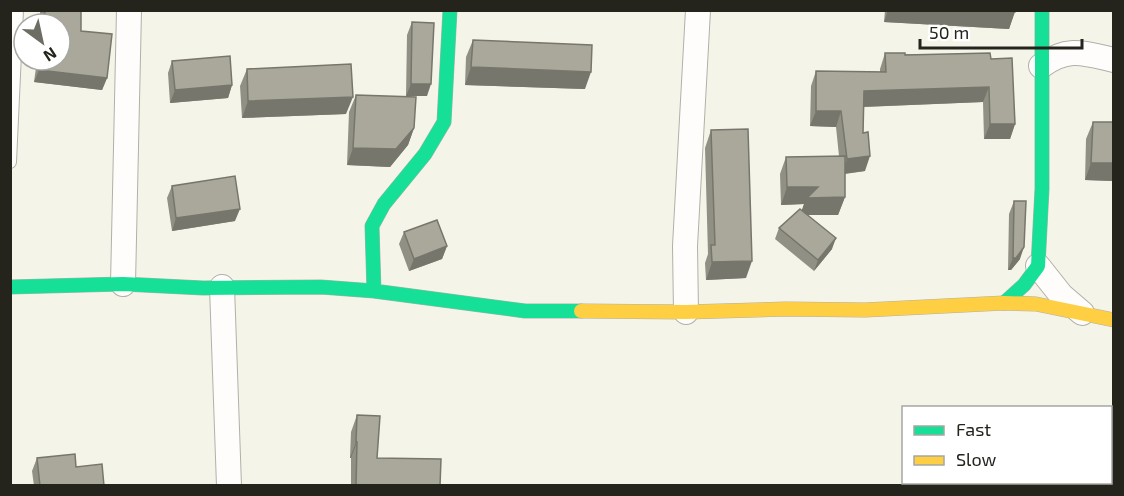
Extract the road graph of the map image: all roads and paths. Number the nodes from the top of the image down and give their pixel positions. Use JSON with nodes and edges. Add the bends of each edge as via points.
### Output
{"nodes":[{"id":1,"x":17,"y":10,"type":"edge"},
{"id":2,"x":129,"y":10,"type":"edge"},
{"id":3,"x":450,"y":10,"type":"edge"},
{"id":4,"x":698,"y":10,"type":"edge"},
{"id":5,"x":1042,"y":10,"type":"edge"},
{"id":6,"x":1113,"y":60,"type":"edge"},
{"id":7,"x":1041,"y":66,"type":"junction"},
{"id":8,"x":10,"y":162,"type":"edge"},
{"id":9,"x":1038,"y":266,"type":"junction"},
{"id":10,"x":123,"y":284,"type":"junction"},
{"id":11,"x":10,"y":287,"type":"edge"},
{"id":12,"x":222,"y":287,"type":"junction"},
{"id":13,"x":374,"y":291,"type":"junction"},
{"id":14,"x":1004,"y":303,"type":"junction"},
{"id":15,"x":686,"y":312,"type":"junction"},
{"id":16,"x":1083,"y":314,"type":"junction"},
{"id":17,"x":1113,"y":320,"type":"edge"},
{"id":18,"x":229,"y":486,"type":"edge"}],
"edges":[{"from":1,"to":8,"type":"lane"},
{"from":2,"to":10,"type":"street"},
{"from":3,"to":13,"type":"street","via":[[444,122],[372,226]]},
{"from":4,"to":15,"type":"street","via":[[685,246]]},
{"from":5,"to":7,"type":"street"},
{"from":6,"to":7,"type":"street","via":[[1079,52],[1060,54]]},
{"from":7,"to":9,"type":"street"},
{"from":9,"to":14,"type":"street"},
{"from":9,"to":16,"type":"street","via":[[1061,295]]},
{"from":10,"to":11,"type":"street"},
{"from":10,"to":12,"type":"street"},
{"from":12,"to":13,"type":"street","via":[[321,286]]},
{"from":12,"to":18,"type":"street"},
{"from":13,"to":15,"type":"street","via":[[525,311]]},
{"from":14,"to":15,"type":"street","via":[[865,310]]},
{"from":14,"to":16,"type":"street","via":[[1036,304]]},
{"from":16,"to":17,"type":"street"}]}
